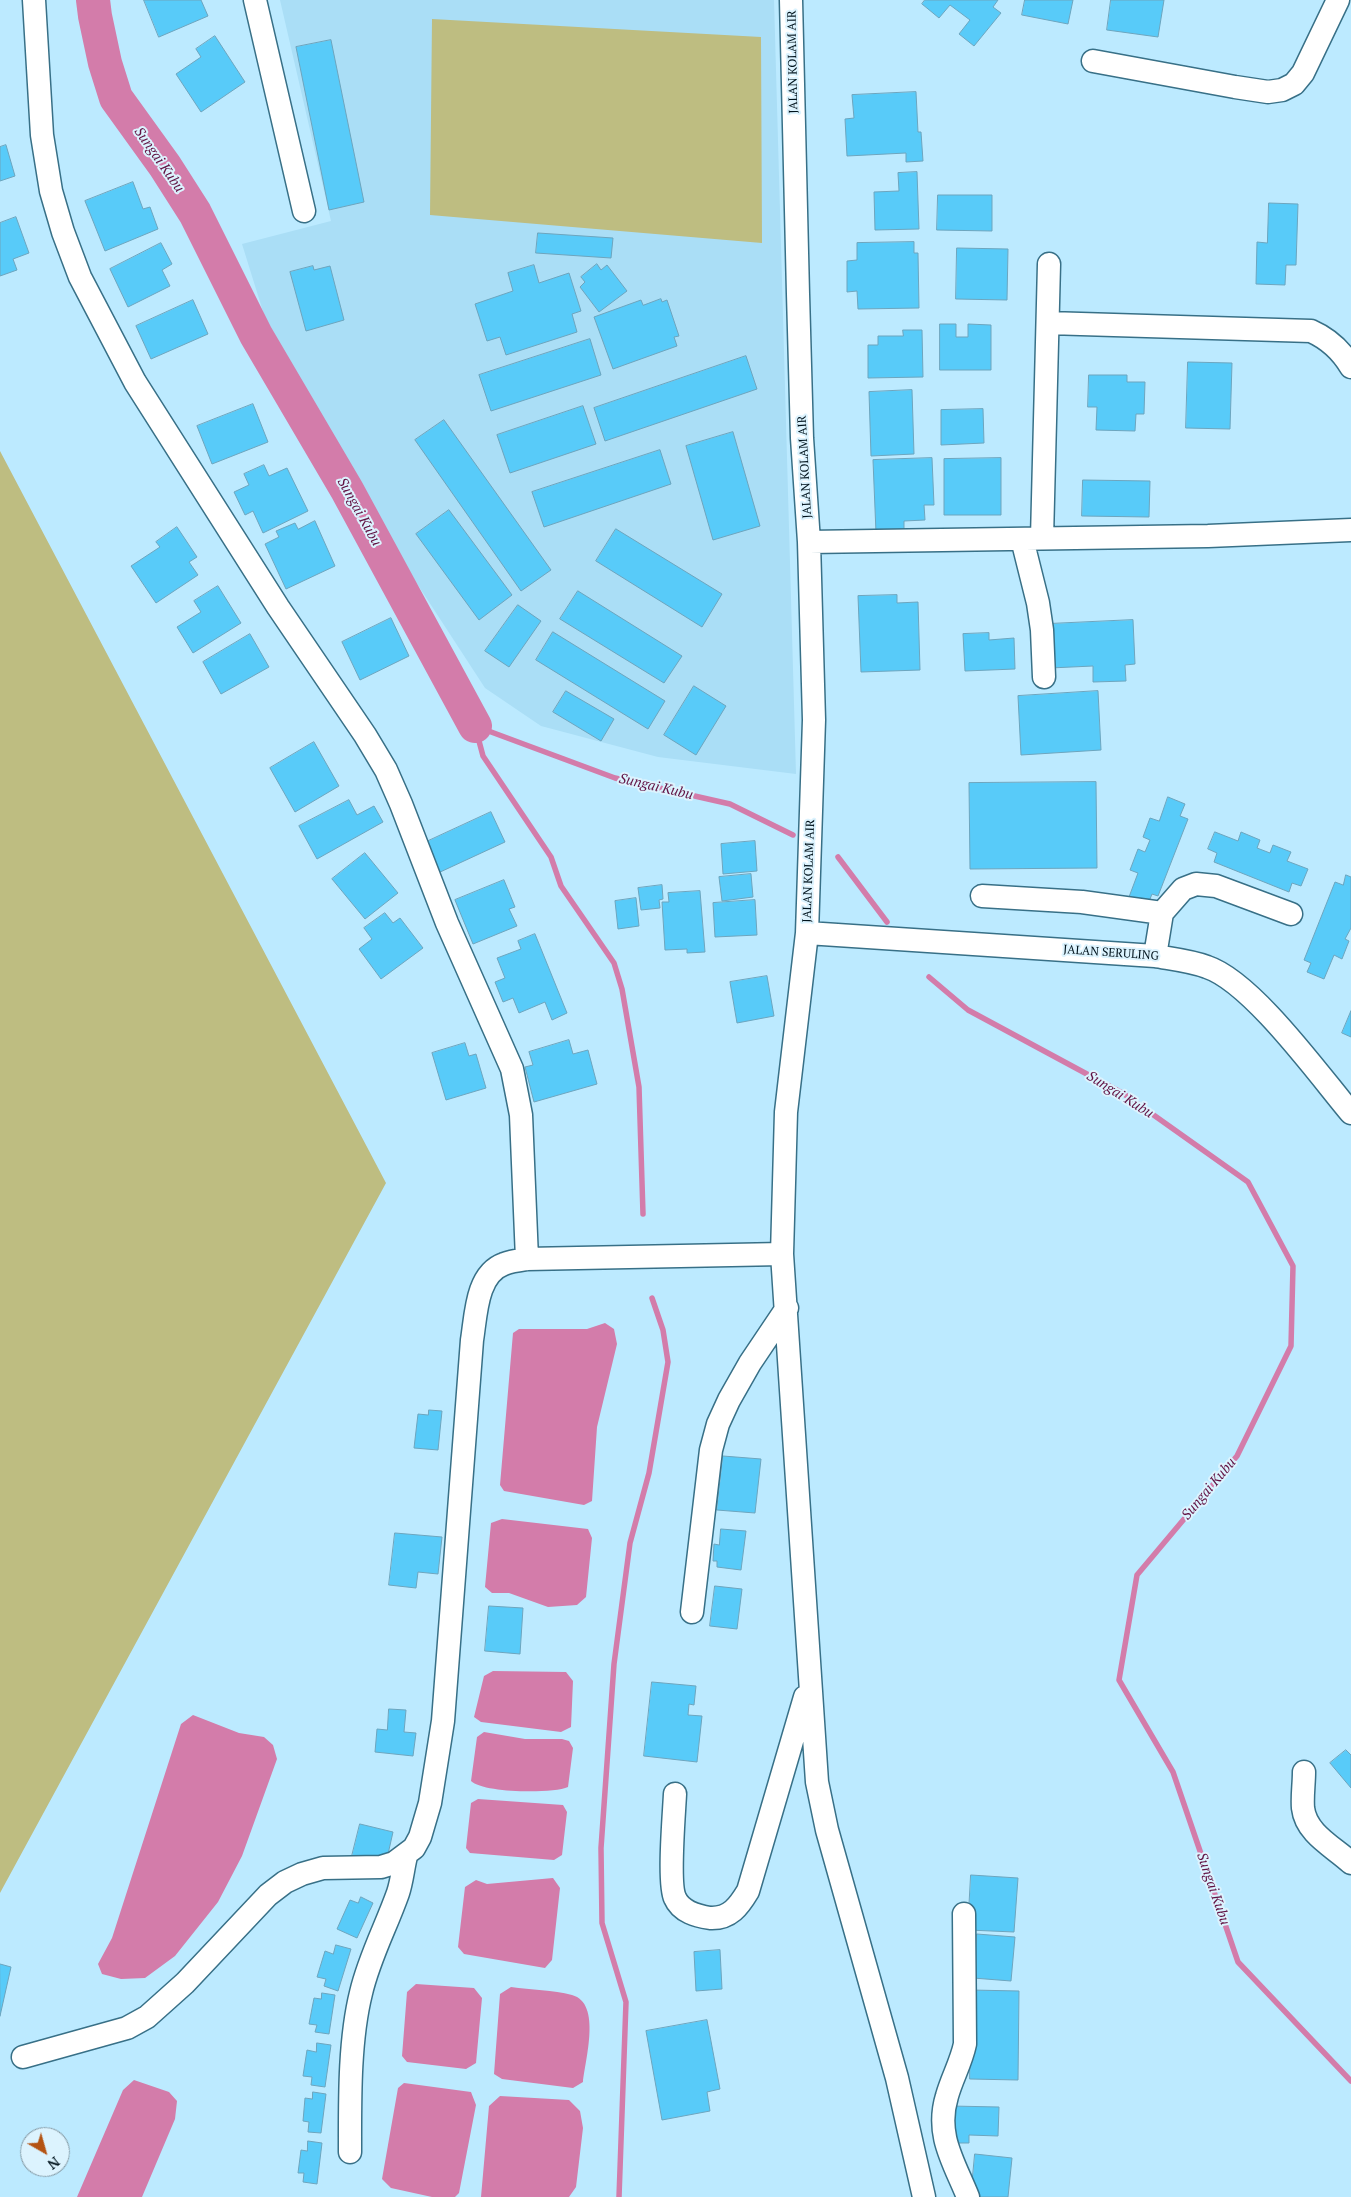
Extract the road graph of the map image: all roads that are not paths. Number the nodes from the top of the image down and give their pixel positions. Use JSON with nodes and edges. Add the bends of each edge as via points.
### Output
{"nodes":[{"id":1,"x":34,"y":0,"type":"edge"},
{"id":2,"x":255,"y":0,"type":"edge"},
{"id":3,"x":791,"y":0,"type":"edge"},
{"id":4,"x":1338,"y":0,"type":"edge"},
{"id":5,"x":1093,"y":61,"type":"dead end"},
{"id":6,"x":304,"y":211,"type":"dead end"},
{"id":7,"x":1049,"y":264,"type":"dead end"},
{"id":8,"x":1048,"y":322,"type":"junction"},
{"id":9,"x":1351,"y":367,"type":"edge"},
{"id":10,"x":1351,"y":530,"type":"edge"},
{"id":11,"x":1032,"y":538,"type":"junction"},
{"id":12,"x":809,"y":542,"type":"junction"},
{"id":13,"x":1044,"y":677,"type":"dead end"},
{"id":14,"x":982,"y":896,"type":"dead end"},
{"id":15,"x":1162,"y":913,"type":"junction"},
{"id":16,"x":1291,"y":914,"type":"dead end"},
{"id":17,"x":807,"y":933,"type":"junction"},
{"id":18,"x":1155,"y":956,"type":"junction"},
{"id":19,"x":1351,"y":1113,"type":"edge"},
{"id":20,"x":782,"y":1254,"type":"junction"},
{"id":21,"x":528,"y":1259,"type":"junction"},
{"id":22,"x":787,"y":1308,"type":"junction"},
{"id":23,"x":692,"y":1612,"type":"dead end"},
{"id":24,"x":810,"y":1681,"type":"junction"},
{"id":25,"x":1304,"y":1772,"type":"dead end"},
{"id":26,"x":675,"y":1794,"type":"dead end"},
{"id":27,"x":1347,"y":1852,"type":"edge"},
{"id":28,"x":406,"y":1856,"type":"junction"},
{"id":29,"x":964,"y":1914,"type":"dead end"},
{"id":30,"x":23,"y":2057,"type":"dead end"},
{"id":31,"x":350,"y":2152,"type":"dead end"},
{"id":32,"x":924,"y":2197,"type":"edge"},
{"id":33,"x":968,"y":2197,"type":"edge"}],
"edges":[{"from":1,"to":21,"type":"street","via":[[45,154],[54,199],[80,277],[135,382],[386,770],[447,923],[512,1069],[522,1115]]},
{"from":2,"to":6,"type":"street"},
{"from":3,"to":12,"type":"street","name":"JALAN KOLAM AIR","via":[[802,438]]},
{"from":4,"to":5,"type":"street","via":[[1303,73],[1294,84],[1282,90],[1268,92]]},
{"from":7,"to":8,"type":"street"},
{"from":8,"to":9,"type":"street","via":[[1311,331],[1326,337]]},
{"from":8,"to":11,"type":"street"},
{"from":10,"to":11,"type":"street"},
{"from":11,"to":12,"type":"street"},
{"from":11,"to":13,"type":"street"},
{"from":12,"to":17,"type":"street","name":"JALAN KOLAM AIR","via":[[814,720]]},
{"from":14,"to":15,"type":"street","via":[[1082,902]]},
{"from":15,"to":16,"type":"street","via":[[1183,889],[1196,884],[1216,886]]},
{"from":15,"to":18,"type":"street"},
{"from":17,"to":18,"type":"street","name":"JALAN SERULING"},
{"from":17,"to":20,"type":"street","name":"JALAN KOLAM AIR","via":[[786,1112]]},
{"from":18,"to":19,"type":"street","name":"JALAN SERULING","via":[[1208,967],[1232,980],[1266,1013]]},
{"from":20,"to":21,"type":"street"},
{"from":20,"to":22,"type":"street","name":"JALAN KOLAM AIR"},
{"from":21,"to":28,"type":"street","via":[[503,1264],[488,1277],[479,1294],[472,1340],[443,1720],[430,1803],[420,1837]]},
{"from":22,"to":23,"type":"street","via":[[750,1362],[718,1424],[711,1450]]},
{"from":22,"to":24,"type":"street","name":"JALAN KOLAM AIR"},
{"from":24,"to":26,"type":"street","via":[[748,1891],[740,1905],[729,1914],[716,1918],[700,1917],[684,1910],[674,1897]]},
{"from":24,"to":32,"type":"street","name":"JALAN KOLAM AIR","via":[[817,1782],[827,1830],[897,2078]]},
{"from":25,"to":27,"type":"street","via":[[1307,1822],[1316,1834]]},
{"from":28,"to":30,"type":"street","via":[[381,1867],[323,1868],[285,1882],[268,1895],[185,1983],[147,2017],[127,2028]]},
{"from":28,"to":31,"type":"street","via":[[398,1891],[360,1994],[350,2101]]},
{"from":29,"to":33,"type":"street","via":[[965,2044],[942,2117],[948,2151]]}]}
